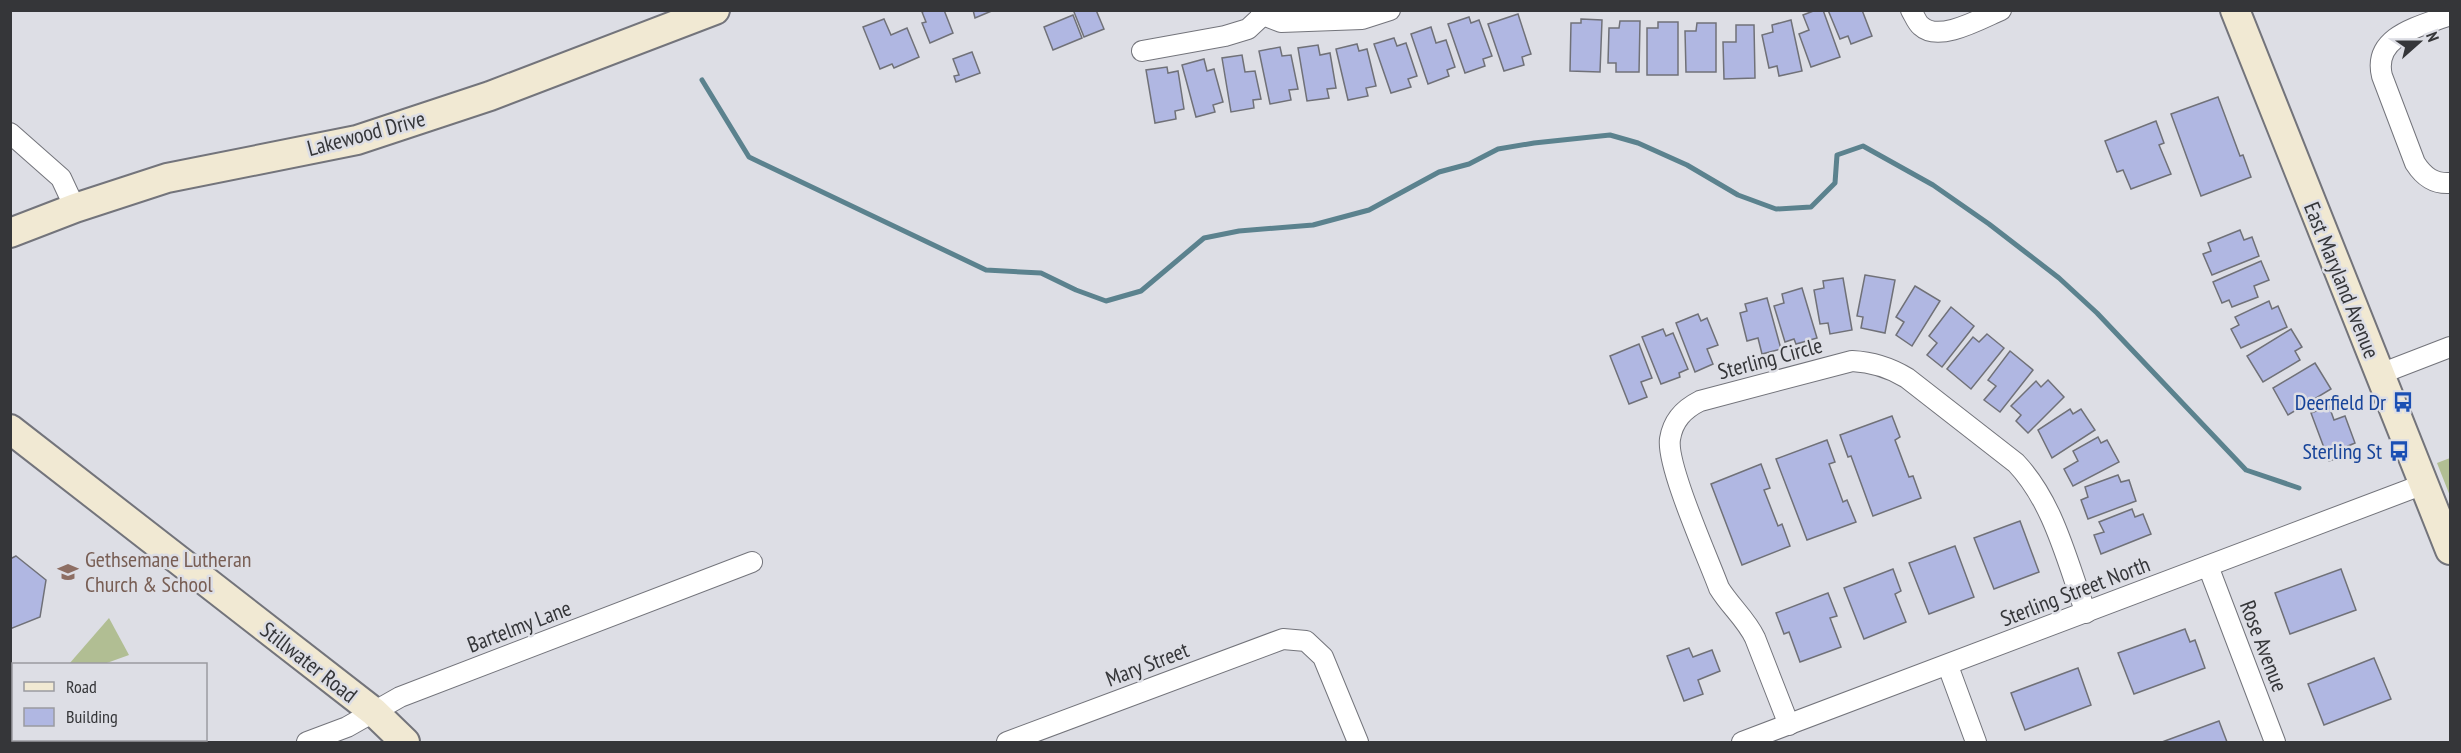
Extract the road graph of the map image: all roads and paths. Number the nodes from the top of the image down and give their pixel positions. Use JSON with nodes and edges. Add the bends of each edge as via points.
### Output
{"nodes":[{"id":1,"x":715,"y":10,"type":"edge"},
{"id":2,"x":1390,"y":10,"type":"edge"},
{"id":3,"x":1911,"y":10,"type":"edge"},
{"id":4,"x":2001,"y":10,"type":"edge"},
{"id":5,"x":2235,"y":10,"type":"edge"},
{"id":6,"x":1262,"y":13,"type":"edge"},
{"id":7,"x":2451,"y":15,"type":"edge"},
{"id":8,"x":1142,"y":51,"type":"dead end"},
{"id":9,"x":10,"y":133,"type":"edge"},
{"id":10,"x":2451,"y":183,"type":"edge"},
{"id":11,"x":75,"y":208,"type":"junction"},
{"id":12,"x":10,"y":233,"type":"edge"},
{"id":13,"x":2451,"y":347,"type":"edge"},
{"id":14,"x":2380,"y":374,"type":"junction"},
{"id":15,"x":10,"y":429,"type":"edge"},
{"id":16,"x":2424,"y":484,"type":"junction"},
{"id":17,"x":2451,"y":550,"type":"edge"},
{"id":18,"x":752,"y":562,"type":"dead end"},
{"id":19,"x":2208,"y":566,"type":"junction"},
{"id":20,"x":2086,"y":613,"type":"junction"},
{"id":21,"x":1948,"y":666,"type":"junction"},
{"id":22,"x":374,"y":712,"type":"junction"},
{"id":23,"x":1789,"y":725,"type":"junction"},
{"id":24,"x":307,"y":742,"type":"edge"},
{"id":25,"x":405,"y":742,"type":"edge"},
{"id":26,"x":1007,"y":742,"type":"edge"},
{"id":27,"x":1358,"y":742,"type":"edge"},
{"id":28,"x":1742,"y":742,"type":"edge"},
{"id":29,"x":1976,"y":742,"type":"edge"},
{"id":30,"x":2275,"y":742,"type":"edge"}],
"edges":[{"from":1,"to":11,"type":"street","name":"Lakewood Drive","via":[[490,96],[357,140],[166,178]]},
{"from":2,"to":6,"type":"street","via":[[1362,19],[1281,22]]},
{"from":3,"to":4,"type":"street","via":[[1922,27],[1936,32],[1950,31]]},
{"from":5,"to":14,"type":"street","name":"East Maryland Avenue"},
{"from":6,"to":8,"type":"street","via":[[1248,29]]},
{"from":7,"to":10,"type":"street","via":[[2391,40],[2380,60],[2382,76],[2421,172],[2430,180]]},
{"from":9,"to":11,"type":"street","via":[[61,177]]},
{"from":11,"to":12,"type":"street","name":"Lakewood Drive"},
{"from":13,"to":14,"type":"street"},
{"from":14,"to":16,"type":"street","name":"East Maryland Avenue"},
{"from":15,"to":22,"type":"street","name":"Stillwater Road"},
{"from":16,"to":17,"type":"street","name":"East Maryland Avenue"},
{"from":16,"to":19,"type":"street","name":"Sterling Street North"},
{"from":18,"to":22,"type":"street","name":"Bartelmy Lane","via":[[400,697]]},
{"from":19,"to":20,"type":"street","name":"Sterling Street North"},
{"from":19,"to":30,"type":"street","name":"Rose Avenue"},
{"from":20,"to":21,"type":"street","name":"Sterling Street North"},
{"from":20,"to":23,"type":"street","name":"Sterling Circle","via":[[2048,509],[2027,475],[1895,370],[1852,362],[1700,401],[1681,413],[1674,426],[1671,461],[1719,588],[1749,626]]},
{"from":21,"to":23,"type":"street","name":"Sterling Street North"},
{"from":21,"to":29,"type":"street"},
{"from":22,"to":24,"type":"street","name":"Bartelmy Lane","via":[[347,728]]},
{"from":22,"to":25,"type":"street","name":"Stillwater Road"},
{"from":23,"to":28,"type":"street","name":"Sterling Street North"},
{"from":26,"to":27,"type":"street","name":"Mary Street","via":[[1283,639],[1306,641],[1323,657]]}]}
